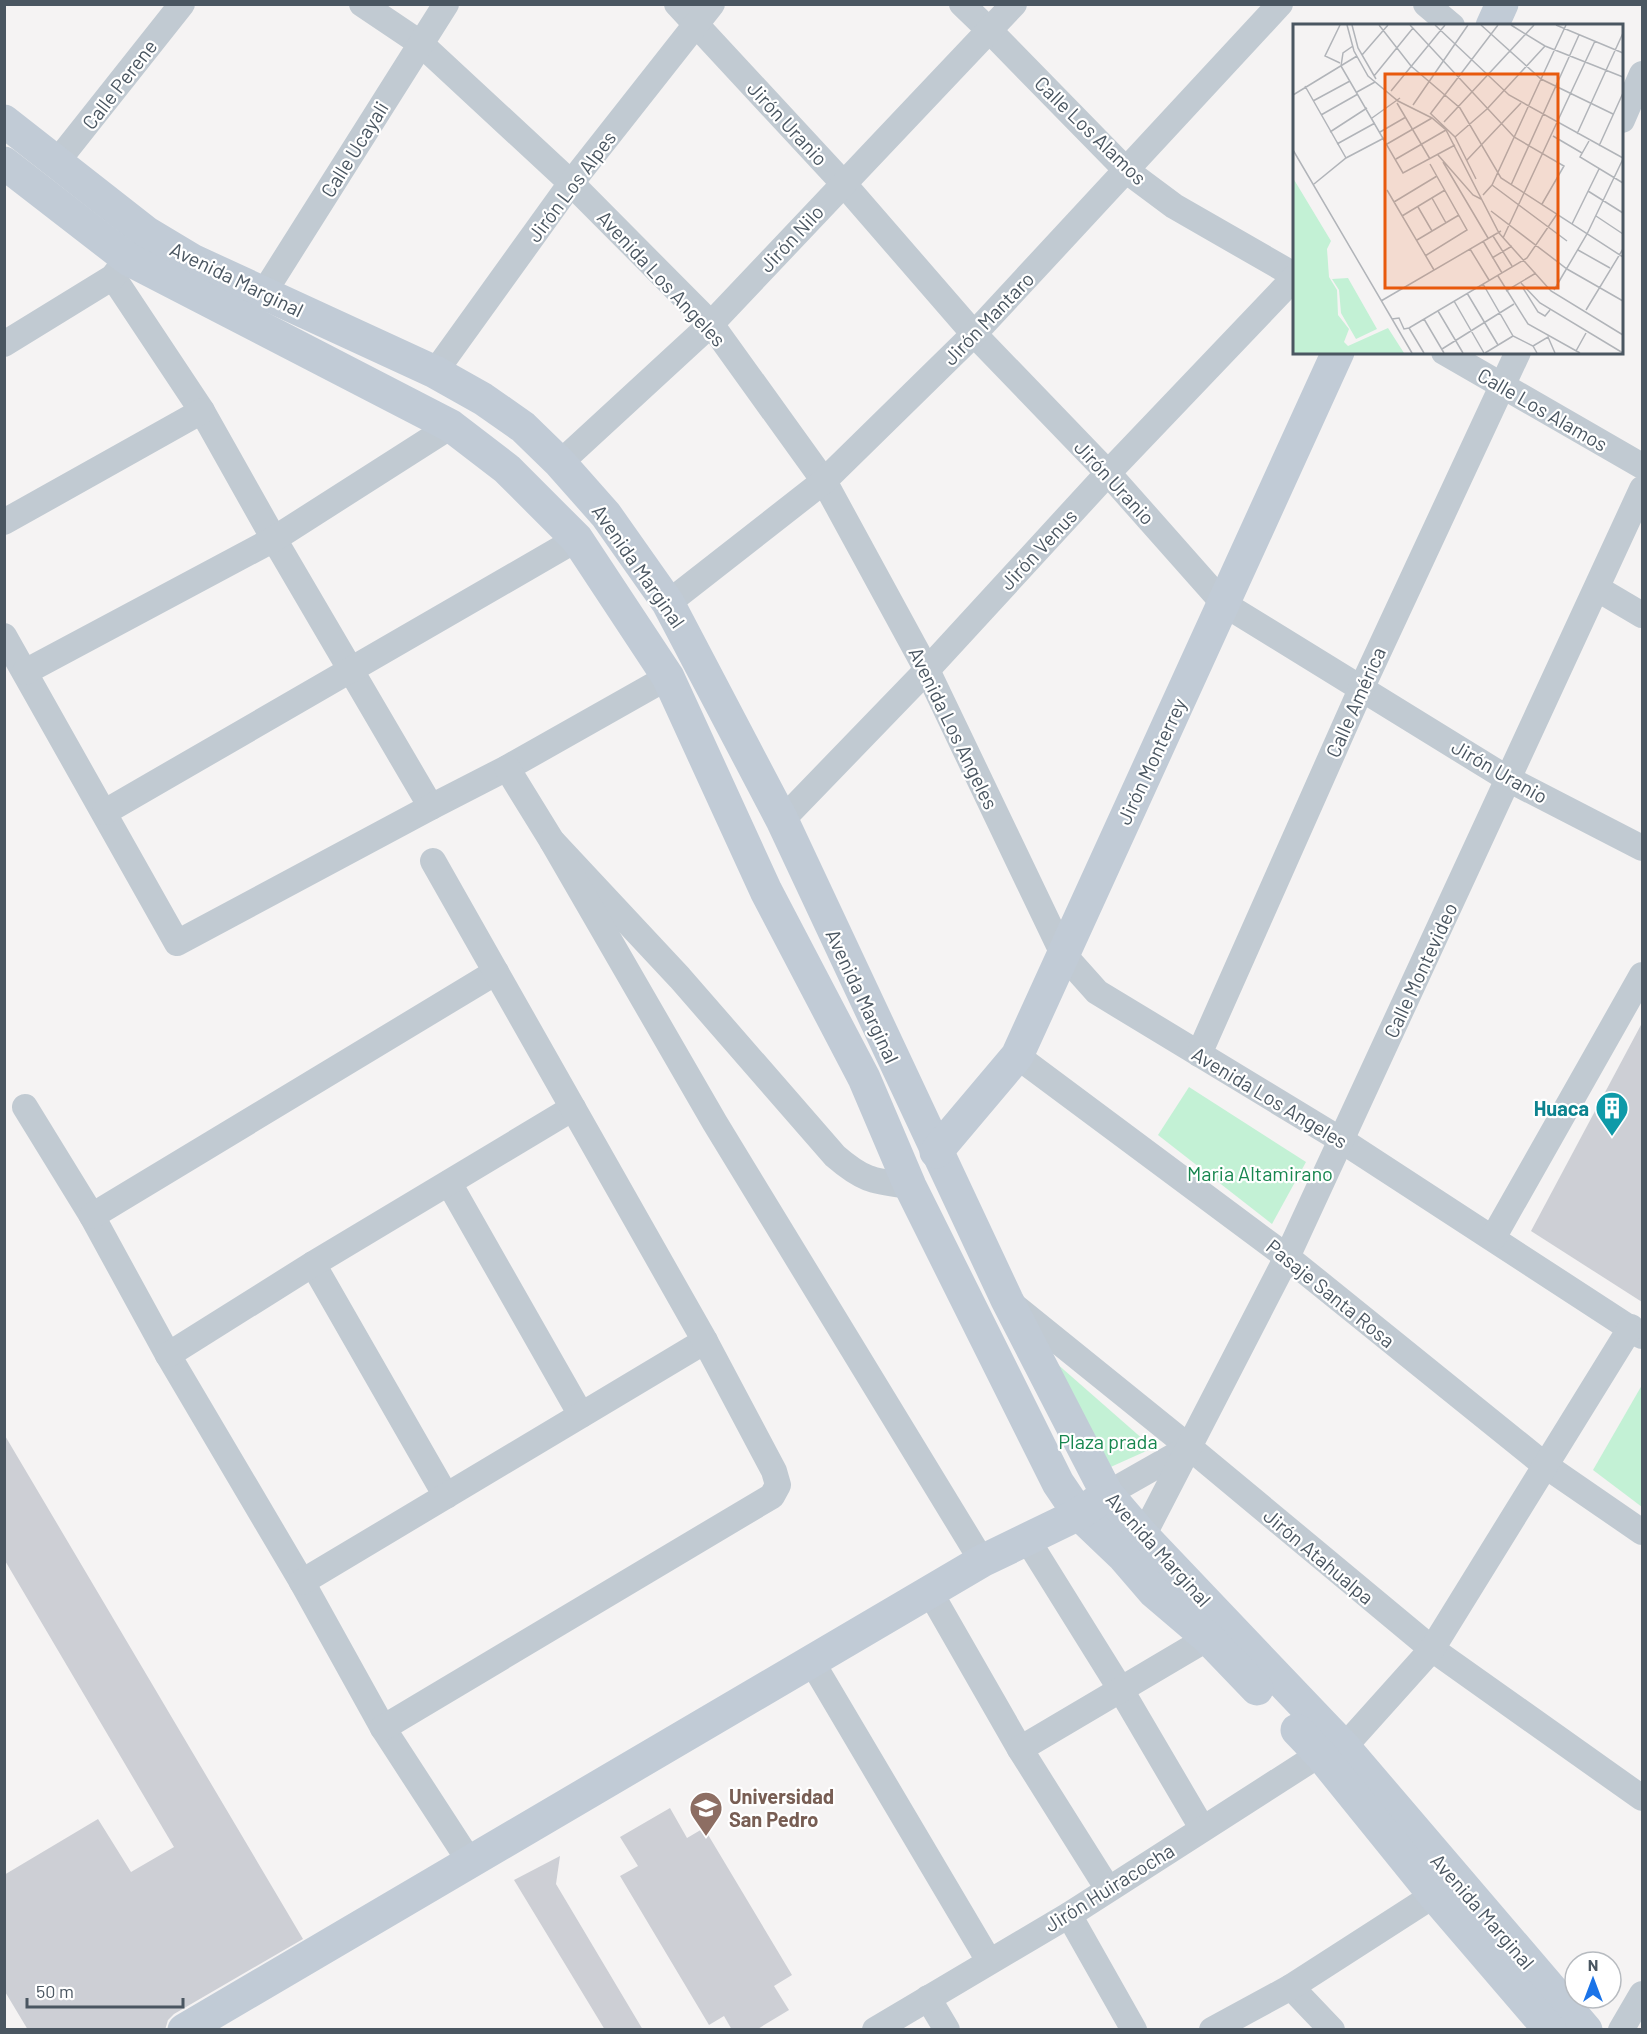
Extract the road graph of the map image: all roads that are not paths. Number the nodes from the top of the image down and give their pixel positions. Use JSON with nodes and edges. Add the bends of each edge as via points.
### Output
{"nodes":[{"id":1,"x":182,"y":4,"type":"edge"},
{"id":2,"x":362,"y":4,"type":"edge"},
{"id":3,"x":446,"y":4,"type":"edge"},
{"id":4,"x":677,"y":4,"type":"edge"},
{"id":5,"x":962,"y":4,"type":"edge"},
{"id":6,"x":1014,"y":4,"type":"edge"},
{"id":7,"x":1280,"y":4,"type":"edge"},
{"id":8,"x":1426,"y":4,"type":"edge"},
{"id":9,"x":1502,"y":4,"type":"edge"},
{"id":10,"x":704,"y":14,"type":"edge"},
{"id":11,"x":1450,"y":24,"type":"edge"},
{"id":12,"x":1493,"y":24,"type":"edge"},
{"id":13,"x":990,"y":31,"type":"junction"},
{"id":14,"x":420,"y":43,"type":"junction"},
{"id":15,"x":1642,"y":74,"type":"edge"},
{"id":16,"x":1627,"y":120,"type":"edge"},
{"id":17,"x":4,"y":121,"type":"edge"},
{"id":18,"x":4,"y":163,"type":"edge"},
{"id":19,"x":56,"y":163,"type":"junction"},
{"id":20,"x":1127,"y":171,"type":"junction"},
{"id":21,"x":571,"y":183,"type":"junction"},
{"id":22,"x":843,"y":183,"type":"junction"},
{"id":23,"x":147,"y":233,"type":"junction"},
{"id":24,"x":120,"y":268,"type":"junction"},
{"id":25,"x":1293,"y":276,"type":"edge"},
{"id":26,"x":1293,"y":278,"type":"edge"},
{"id":27,"x":263,"y":294,"type":"junction"},
{"id":28,"x":711,"y":324,"type":"junction"},
{"id":29,"x":974,"y":334,"type":"junction"},
{"id":30,"x":4,"y":344,"type":"edge"},
{"id":31,"x":1337,"y":354,"type":"edge"},
{"id":32,"x":1448,"y":354,"type":"edge"},
{"id":33,"x":1517,"y":354,"type":"edge"},
{"id":34,"x":435,"y":372,"type":"junction"},
{"id":35,"x":1503,"y":385,"type":"junction"},
{"id":36,"x":202,"y":411,"type":"junction"},
{"id":37,"x":451,"y":426,"type":"junction"},
{"id":38,"x":560,"y":464,"type":"junction"},
{"id":39,"x":1642,"y":466,"type":"edge"},
{"id":40,"x":1108,"y":473,"type":"junction"},
{"id":41,"x":824,"y":482,"type":"junction"},
{"id":42,"x":1642,"y":489,"type":"edge"},
{"id":43,"x":4,"y":522,"type":"edge"},
{"id":44,"x":274,"y":539,"type":"junction"},
{"id":45,"x":578,"y":539,"type":"junction"},
{"id":46,"x":1598,"y":589,"type":"junction"},
{"id":47,"x":668,"y":603,"type":"junction"},
{"id":48,"x":1224,"y":604,"type":"junction"},
{"id":49,"x":1642,"y":615,"type":"edge"},
{"id":50,"x":4,"y":636,"type":"edge"},
{"id":51,"x":350,"y":670,"type":"junction"},
{"id":52,"x":927,"y":670,"type":"junction"},
{"id":53,"x":25,"y":672,"type":"junction"},
{"id":54,"x":668,"y":677,"type":"junction"},
{"id":55,"x":1362,"y":687,"type":"junction"},
{"id":56,"x":507,"y":768,"type":"junction"},
{"id":57,"x":1508,"y":779,"type":"junction"},
{"id":58,"x":431,"y":807,"type":"junction"},
{"id":59,"x":105,"y":812,"type":"junction"},
{"id":60,"x":782,"y":820,"type":"junction"},
{"id":61,"x":552,"y":841,"type":"junction"},
{"id":62,"x":1642,"y":848,"type":"edge"},
{"id":63,"x":433,"y":861,"type":"dead end"},
{"id":64,"x":1063,"y":954,"type":"junction"},
{"id":65,"x":496,"y":972,"type":"junction"},
{"id":66,"x":1642,"y":975,"type":"edge"},
{"id":67,"x":1198,"y":1054,"type":"junction"},
{"id":68,"x":1017,"y":1056,"type":"junction"},
{"id":69,"x":25,"y":1107,"type":"dead end"},
{"id":70,"x":573,"y":1108,"type":"junction"},
{"id":71,"x":1341,"y":1140,"type":"junction"},
{"id":72,"x":936,"y":1152,"type":"junction"},
{"id":73,"x":449,"y":1183,"type":"junction"},
{"id":74,"x":910,"y":1186,"type":"junction"},
{"id":75,"x":92,"y":1216,"type":"junction"},
{"id":76,"x":1493,"y":1238,"type":"junction"},
{"id":77,"x":1287,"y":1257,"type":"junction"},
{"id":78,"x":313,"y":1264,"type":"junction"},
{"id":79,"x":1007,"y":1300,"type":"junction"},
{"id":80,"x":1637,"y":1331,"type":"edge"},
{"id":81,"x":705,"y":1341,"type":"junction"},
{"id":82,"x":168,"y":1355,"type":"junction"},
{"id":83,"x":581,"y":1414,"type":"junction"},
{"id":84,"x":1189,"y":1448,"type":"junction"},
{"id":85,"x":1546,"y":1466,"type":"junction"},
{"id":86,"x":1107,"y":1494,"type":"junction"},
{"id":87,"x":446,"y":1496,"type":"junction"},
{"id":88,"x":1078,"y":1514,"type":"junction"},
{"id":89,"x":1642,"y":1532,"type":"edge"},
{"id":90,"x":1027,"y":1539,"type":"junction"},
{"id":91,"x":1133,"y":1546,"type":"junction"},
{"id":92,"x":982,"y":1561,"type":"junction"},
{"id":93,"x":302,"y":1582,"type":"junction"},
{"id":94,"x":930,"y":1592,"type":"junction"},
{"id":95,"x":1208,"y":1638,"type":"junction"},
{"id":96,"x":1432,"y":1649,"type":"junction"},
{"id":97,"x":812,"y":1662,"type":"junction"},
{"id":98,"x":1121,"y":1690,"type":"junction"},
{"id":99,"x":383,"y":1728,"type":"junction"},
{"id":100,"x":1020,"y":1749,"type":"junction"},
{"id":101,"x":1332,"y":1751,"type":"junction"},
{"id":102,"x":1642,"y":1798,"type":"edge"},
{"id":103,"x":1202,"y":1828,"type":"junction"},
{"id":104,"x":470,"y":1862,"type":"junction"},
{"id":105,"x":1108,"y":1889,"type":"junction"},
{"id":106,"x":1434,"y":1895,"type":"junction"},
{"id":107,"x":1069,"y":1915,"type":"junction"},
{"id":108,"x":989,"y":1961,"type":"junction"},
{"id":109,"x":1292,"y":1987,"type":"junction"},
{"id":110,"x":1642,"y":1994,"type":"edge"},
{"id":111,"x":928,"y":1998,"type":"junction"},
{"id":112,"x":184,"y":2030,"type":"edge"},
{"id":113,"x":875,"y":2030,"type":"edge"},
{"id":114,"x":947,"y":2030,"type":"edge"},
{"id":115,"x":1134,"y":2030,"type":"edge"},
{"id":116,"x":1212,"y":2030,"type":"edge"},
{"id":117,"x":1311,"y":2030,"type":"edge"},
{"id":118,"x":1332,"y":2030,"type":"edge"},
{"id":119,"x":1550,"y":2030,"type":"edge"},
{"id":120,"x":1586,"y":2030,"type":"edge"},
{"id":121,"x":1621,"y":2030,"type":"edge"}],
"edges":[{"from":1,"to":19,"type":"street","name":"Calle Perene"},
{"from":2,"to":14,"type":"street","name":"Avenida Los Angeles"},
{"from":3,"to":14,"type":"street","name":"Calle Ucayali"},
{"from":4,"to":10,"type":"street","name":"Jirón Uranio"},
{"from":5,"to":13,"type":"street","name":"Calle Los Alamos"},
{"from":6,"to":13,"type":"street","name":"Jirón Nilo"},
{"from":7,"to":20,"type":"street","name":"Jirón Mantaro"},
{"from":8,"to":11,"type":"street"},
{"from":9,"to":12,"type":"main road"},
{"from":10,"to":21,"type":"street","name":"Jirón Los Alpes"},
{"from":10,"to":22,"type":"street","name":"Jirón Uranio"},
{"from":13,"to":20,"type":"street","name":"Calle Los Alamos"},
{"from":13,"to":22,"type":"street","name":"Jirón Nilo"},
{"from":14,"to":21,"type":"street","name":"Avenida Los Angeles"},
{"from":14,"to":27,"type":"street","name":"Calle Ucayali"},
{"from":15,"to":16,"type":"street"},
{"from":17,"to":19,"type":"main road","name":"Avenida Marginal"},
{"from":18,"to":24,"type":"main road","name":"Avenida Marginal"},
{"from":19,"to":23,"type":"main road","name":"Avenida Marginal"},
{"from":20,"to":25,"type":"street","name":"Calle Los Alamos","via":[[1174,206]]},
{"from":20,"to":29,"type":"street","name":"Jirón Mantaro"},
{"from":21,"to":28,"type":"street","name":"Avenida Los Angeles"},
{"from":21,"to":34,"type":"street","name":"Jirón Los Alpes"},
{"from":22,"to":28,"type":"street","name":"Jirón Nilo"},
{"from":22,"to":29,"type":"street","name":"Jirón Uranio"},
{"from":23,"to":24,"type":"street"},
{"from":23,"to":27,"type":"main road","name":"Avenida Marginal"},
{"from":24,"to":30,"type":"street"},
{"from":24,"to":36,"type":"street"},
{"from":24,"to":37,"type":"main road","name":"Avenida Marginal"},
{"from":26,"to":40,"type":"street","name":"Jirón Venus"},
{"from":27,"to":34,"type":"main road","name":"Avenida Marginal"},
{"from":28,"to":38,"type":"street","name":"Jirón Nilo"},
{"from":28,"to":41,"type":"street","name":"Avenida Los Angeles"},
{"from":29,"to":40,"type":"street","name":"Jirón Uranio"},
{"from":29,"to":41,"type":"street","name":"Jirón Mantaro"},
{"from":31,"to":48,"type":"main road","name":"Jirón Monterrey"},
{"from":32,"to":35,"type":"street","name":"Calle Los Alamos"},
{"from":33,"to":35,"type":"street","name":"Calle América"},
{"from":34,"to":38,"type":"main road","name":"Avenida Marginal","via":[[523,427]]},
{"from":35,"to":39,"type":"street","name":"Calle Los Alamos"},
{"from":35,"to":55,"type":"street","name":"Calle América"},
{"from":36,"to":43,"type":"street"},
{"from":36,"to":44,"type":"street"},
{"from":37,"to":44,"type":"street"},
{"from":37,"to":45,"type":"main road","name":"Avenida Marginal","via":[[507,469]]},
{"from":38,"to":47,"type":"main road","name":"Avenida Marginal","via":[[606,515]]},
{"from":40,"to":48,"type":"street","name":"Jirón Uranio"},
{"from":40,"to":52,"type":"street","name":"Jirón Venus"},
{"from":41,"to":47,"type":"street","name":"Jirón Mantaro"},
{"from":41,"to":52,"type":"street","name":"Avenida Los Angeles"},
{"from":42,"to":46,"type":"street","name":"Calle Montevideo"},
{"from":44,"to":51,"type":"street"},
{"from":44,"to":53,"type":"street"},
{"from":45,"to":51,"type":"street"},
{"from":45,"to":54,"type":"main road","name":"Avenida Marginal"},
{"from":46,"to":49,"type":"street"},
{"from":46,"to":57,"type":"street","name":"Calle Montevideo"},
{"from":47,"to":60,"type":"main road","name":"Avenida Marginal"},
{"from":48,"to":55,"type":"street","name":"Jirón Uranio"},
{"from":48,"to":64,"type":"main road","name":"Jirón Monterrey"},
{"from":50,"to":53,"type":"street"},
{"from":51,"to":58,"type":"street"},
{"from":51,"to":59,"type":"street"},
{"from":52,"to":60,"type":"street","name":"Jirón Venus"},
{"from":52,"to":64,"type":"street","name":"Avenida Los Angeles"},
{"from":53,"to":59,"type":"street"},
{"from":54,"to":56,"type":"street"},
{"from":54,"to":74,"type":"main road","name":"Avenida Marginal","via":[[766,891],[864,1078]]},
{"from":55,"to":57,"type":"street","name":"Jirón Uranio"},
{"from":55,"to":67,"type":"street","name":"Calle América"},
{"from":56,"to":58,"type":"street"},
{"from":56,"to":61,"type":"street"},
{"from":57,"to":62,"type":"street","name":"Jirón Uranio"},
{"from":57,"to":71,"type":"street","name":"Calle Montevideo"},
{"from":58,"to":59,"type":"street","via":[[177,943]]},
{"from":60,"to":72,"type":"main road","name":"Avenida Marginal"},
{"from":61,"to":74,"type":"street","via":[[680,978],[835,1156],[852,1171],[873,1181]]},
{"from":61,"to":92,"type":"street","via":[[715,1123]]},
{"from":63,"to":65,"type":"street"},
{"from":64,"to":67,"type":"street","name":"Avenida Los Angeles","via":[[1097,992]]},
{"from":64,"to":68,"type":"main road","name":"Jirón Monterrey"},
{"from":65,"to":70,"type":"street"},
{"from":65,"to":75,"type":"street"},
{"from":66,"to":76,"type":"street"},
{"from":67,"to":71,"type":"street","name":"Avenida Los Angeles"},
{"from":68,"to":72,"type":"main road","name":"Jirón Monterrey"},
{"from":68,"to":77,"type":"street","name":"Pasaje Santa Rosa"},
{"from":69,"to":75,"type":"street"},
{"from":70,"to":73,"type":"street"},
{"from":70,"to":81,"type":"street"},
{"from":71,"to":76,"type":"street","name":"Avenida Los Angeles"},
{"from":71,"to":77,"type":"street","name":"Calle Montevideo"},
{"from":72,"to":79,"type":"main road","name":"Avenida Marginal"},
{"from":73,"to":78,"type":"street"},
{"from":73,"to":83,"type":"street"},
{"from":74,"to":88,"type":"main road","name":"Avenida Marginal","via":[[1058,1483]]},
{"from":75,"to":82,"type":"street"},
{"from":76,"to":80,"type":"street","name":"Avenida Los Angeles"},
{"from":77,"to":84,"type":"street","name":"Calle Montevideo"},
{"from":77,"to":85,"type":"street","name":"Pasaje Santa Rosa"},
{"from":78,"to":82,"type":"street"},
{"from":78,"to":87,"type":"street"},
{"from":79,"to":84,"type":"street","name":"Jirón Atahualpa"},
{"from":79,"to":86,"type":"main road","name":"Avenida Marginal"},
{"from":80,"to":85,"type":"street","name":"Jirón Huiracocha"},
{"from":81,"to":83,"type":"street"},
{"from":81,"to":99,"type":"street","via":[[774,1471],[778,1485],[772,1496]]},
{"from":82,"to":93,"type":"street"},
{"from":83,"to":87,"type":"street"},
{"from":84,"to":86,"type":"street"},
{"from":84,"to":91,"type":"street","name":"Calle Montevideo"},
{"from":84,"to":96,"type":"street","name":"Jirón Atahualpa"},
{"from":85,"to":89,"type":"street","name":"Pasaje Santa Rosa"},
{"from":85,"to":96,"type":"street","name":"Jirón Huiracocha"},
{"from":86,"to":88,"type":"main road"},
{"from":86,"to":91,"type":"main road","name":"Avenida Marginal"},
{"from":87,"to":93,"type":"street"},
{"from":88,"to":90,"type":"main road"},
{"from":88,"to":91,"type":"main road","name":"Avenida Marginal"},
{"from":90,"to":92,"type":"main road"},
{"from":90,"to":98,"type":"street"},
{"from":91,"to":95,"type":"main road","name":"Avenida Marginal","via":[[1154,1592]]},
{"from":91,"to":101,"type":"main road","name":"Avenida Marginal"},
{"from":92,"to":94,"type":"main road"},
{"from":93,"to":99,"type":"street"},
{"from":94,"to":97,"type":"main road"},
{"from":94,"to":100,"type":"street"},
{"from":95,"to":98,"type":"street"},
{"from":95,"to":101,"type":"main road","name":"Avenida Marginal"},
{"from":96,"to":101,"type":"street","name":"Jirón Huiracocha"},
{"from":96,"to":102,"type":"street","name":"Jirón Atahualpa"},
{"from":97,"to":104,"type":"main road"},
{"from":97,"to":108,"type":"street"},
{"from":98,"to":100,"type":"street"},
{"from":98,"to":103,"type":"street"},
{"from":99,"to":104,"type":"street"},
{"from":100,"to":105,"type":"street"},
{"from":101,"to":103,"type":"street","name":"Jirón Huiracocha"},
{"from":101,"to":106,"type":"main road","name":"Avenida Marginal"},
{"from":101,"to":120,"type":"main road","name":"Avenida Marginal"},
{"from":103,"to":105,"type":"street","name":"Jirón Huiracocha"},
{"from":104,"to":112,"type":"main road"},
{"from":105,"to":107,"type":"street","name":"Jirón Huiracocha"},
{"from":106,"to":109,"type":"street"},
{"from":106,"to":119,"type":"main road","name":"Avenida Marginal"},
{"from":107,"to":108,"type":"street","name":"Jirón Huiracocha"},
{"from":107,"to":115,"type":"street"},
{"from":108,"to":111,"type":"street","name":"Jirón Huiracocha"},
{"from":109,"to":116,"type":"street"},
{"from":109,"to":117,"type":"street"},
{"from":109,"to":118,"type":"street"},
{"from":110,"to":121,"type":"street"},
{"from":111,"to":113,"type":"street","name":"Jirón Huiracocha"},
{"from":111,"to":114,"type":"street"}]}
